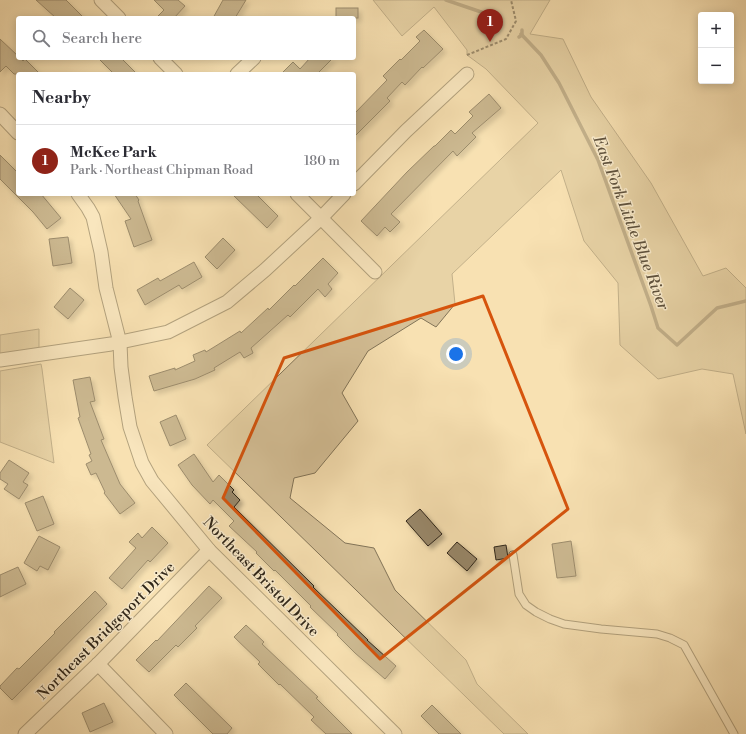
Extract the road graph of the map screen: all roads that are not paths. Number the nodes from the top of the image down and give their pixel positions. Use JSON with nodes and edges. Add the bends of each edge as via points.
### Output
{"nodes":[{"id":1,"x":101,"y":0,"type":"edge"},
{"id":2,"x":117,"y":16,"type":"edge"},
{"id":3,"x":162,"y":60,"type":"edge"},
{"id":4,"x":252,"y":60,"type":"edge"},
{"id":5,"x":174,"y":72,"type":"edge"},
{"id":6,"x":239,"y":72,"type":"edge"},
{"id":7,"x":467,"y":74,"type":"dead end"},
{"id":8,"x":0,"y":114,"type":"edge"},
{"id":9,"x":16,"y":131,"type":"edge"},
{"id":10,"x":356,"y":182,"type":"edge"},
{"id":11,"x":80,"y":196,"type":"edge"},
{"id":12,"x":299,"y":196,"type":"edge"},
{"id":13,"x":342,"y":196,"type":"edge"},
{"id":14,"x":321,"y":218,"type":"junction"},
{"id":15,"x":375,"y":272,"type":"dead end"},
{"id":16,"x":120,"y":343,"type":"junction"},
{"id":17,"x":0,"y":360,"type":"edge"},
{"id":18,"x":209,"y":550,"type":"junction"},
{"id":19,"x":513,"y":555,"type":"dead end"},
{"id":20,"x":98,"y":664,"type":"junction"},
{"id":21,"x":25,"y":734,"type":"edge"},
{"id":22,"x":166,"y":734,"type":"edge"},
{"id":23,"x":395,"y":734,"type":"edge"},
{"id":24,"x":734,"y":734,"type":"edge"}],
"edges":[{"from":1,"to":2,"type":"street"},
{"from":3,"to":5,"type":"street"},
{"from":4,"to":6,"type":"street"},
{"from":7,"to":10,"type":"street"},
{"from":8,"to":9,"type":"street"},
{"from":11,"to":16,"type":"street","name":"Northeast Bristol Drive","via":[[93,217],[106,288]]},
{"from":12,"to":14,"type":"street"},
{"from":13,"to":14,"type":"street"},
{"from":14,"to":15,"type":"street"},
{"from":14,"to":16,"type":"street","via":[[227,302],[168,332]]},
{"from":16,"to":17,"type":"street"},
{"from":16,"to":18,"type":"street","name":"Northeast Bristol Drive","via":[[130,427],[142,463],[152,480]]},
{"from":18,"to":20,"type":"street","name":"Northeast Bridgeport Drive"},
{"from":18,"to":23,"type":"street","name":"Northeast Bristol Drive"},
{"from":19,"to":24,"type":"lane","via":[[519,594],[526,605],[550,620],[601,629],[657,634],[684,645]]},
{"from":20,"to":21,"type":"street","name":"Northeast Bridgeport Drive"},
{"from":20,"to":22,"type":"street"}]}
